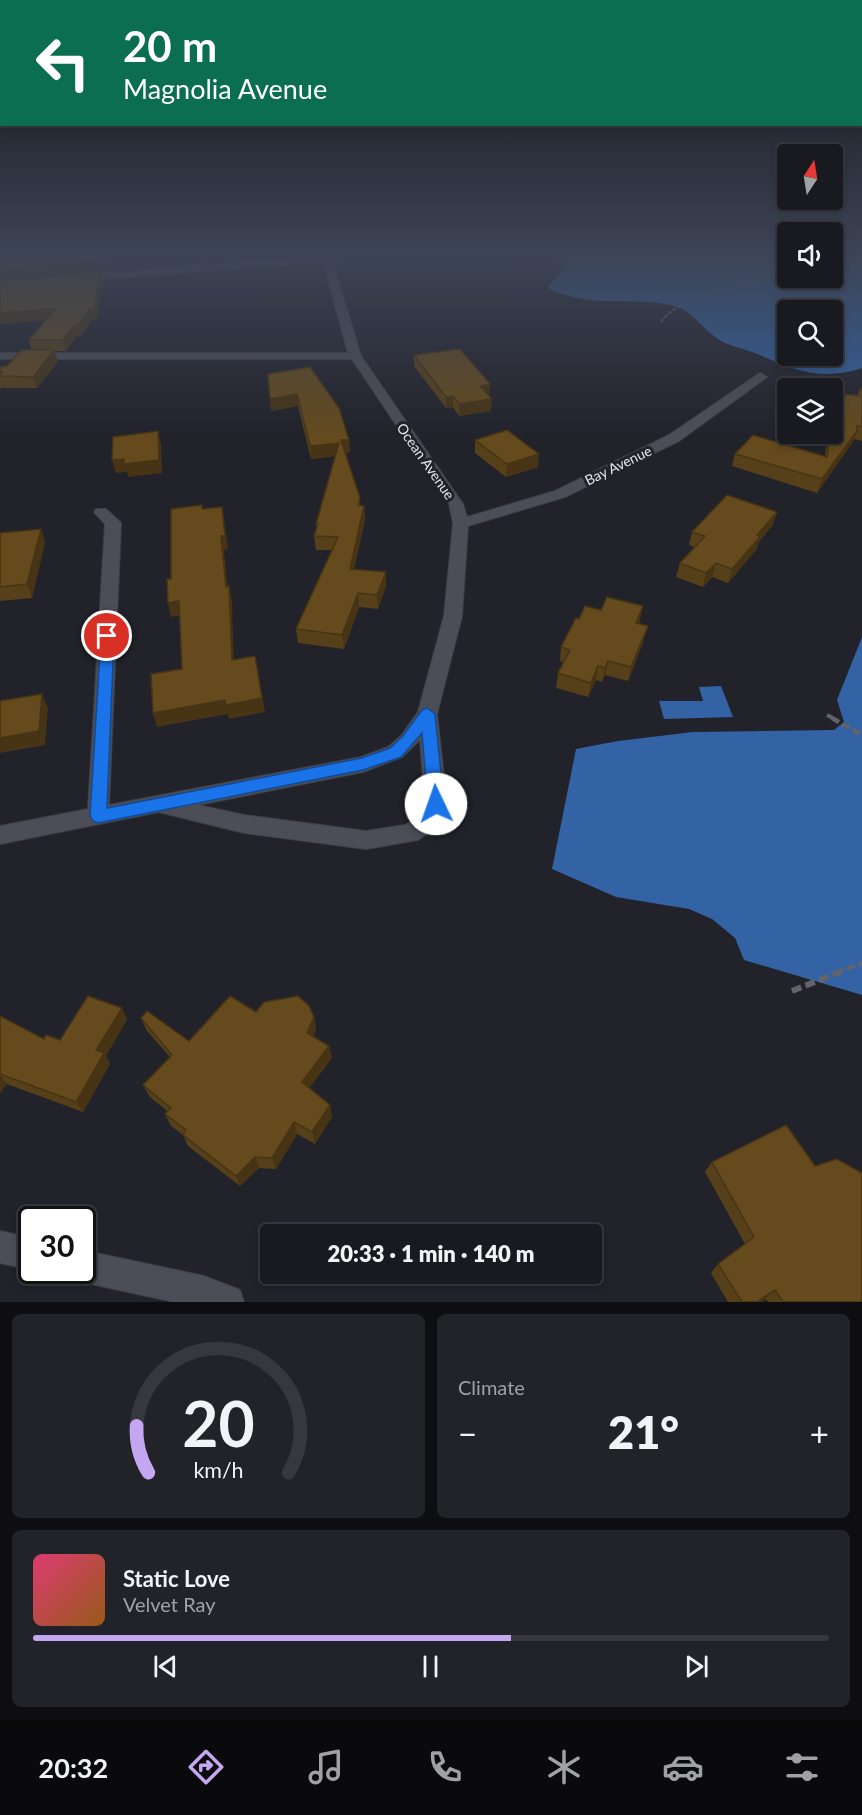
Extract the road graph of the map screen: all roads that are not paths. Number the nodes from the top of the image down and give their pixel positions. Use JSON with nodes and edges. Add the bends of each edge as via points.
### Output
{"nodes":[{"id":1,"x":345,"y":317,"type":"edge"},
{"id":2,"x":0,"y":356,"type":"edge"},
{"id":3,"x":355,"y":356,"type":"junction"},
{"id":4,"x":761,"y":377,"type":"dead end"},
{"id":5,"x":101,"y":512,"type":"dead end"},
{"id":6,"x":461,"y":523,"type":"junction"},
{"id":7,"x":427,"y":714,"type":"junction"},
{"id":8,"x":159,"y":804,"type":"junction"},
{"id":9,"x":98,"y":816,"type":"junction"},
{"id":10,"x":0,"y":835,"type":"edge"},
{"id":11,"x":0,"y":1247,"type":"edge"},
{"id":12,"x":18,"y":1251,"type":"edge"},
{"id":13,"x":96,"y":1269,"type":"edge"},
{"id":14,"x":228,"y":1302,"type":"edge"}],
"edges":[{"from":1,"to":3,"type":"street","name":"Ocean Avenue"},
{"from":2,"to":3,"type":"street"},
{"from":3,"to":6,"type":"street","name":"Ocean Avenue","via":[[456,504]]},
{"from":4,"to":6,"type":"street","name":"Bay Avenue","via":[[674,438],[560,494]]},
{"from":5,"to":9,"type":"street","via":[[113,523]]},
{"from":6,"to":7,"type":"street","name":"Ocean Avenue","via":[[453,616]]},
{"from":7,"to":8,"type":"street","via":[[395,752],[363,764]]},
{"from":7,"to":8,"type":"street","via":[[436,804],[426,823],[410,834],[366,840],[244,824]]},
{"from":8,"to":9,"type":"street"},
{"from":9,"to":10,"type":"street"},
{"from":11,"to":12,"type":"street"},
{"from":13,"to":14,"type":"street","via":[[204,1292]]}]}
